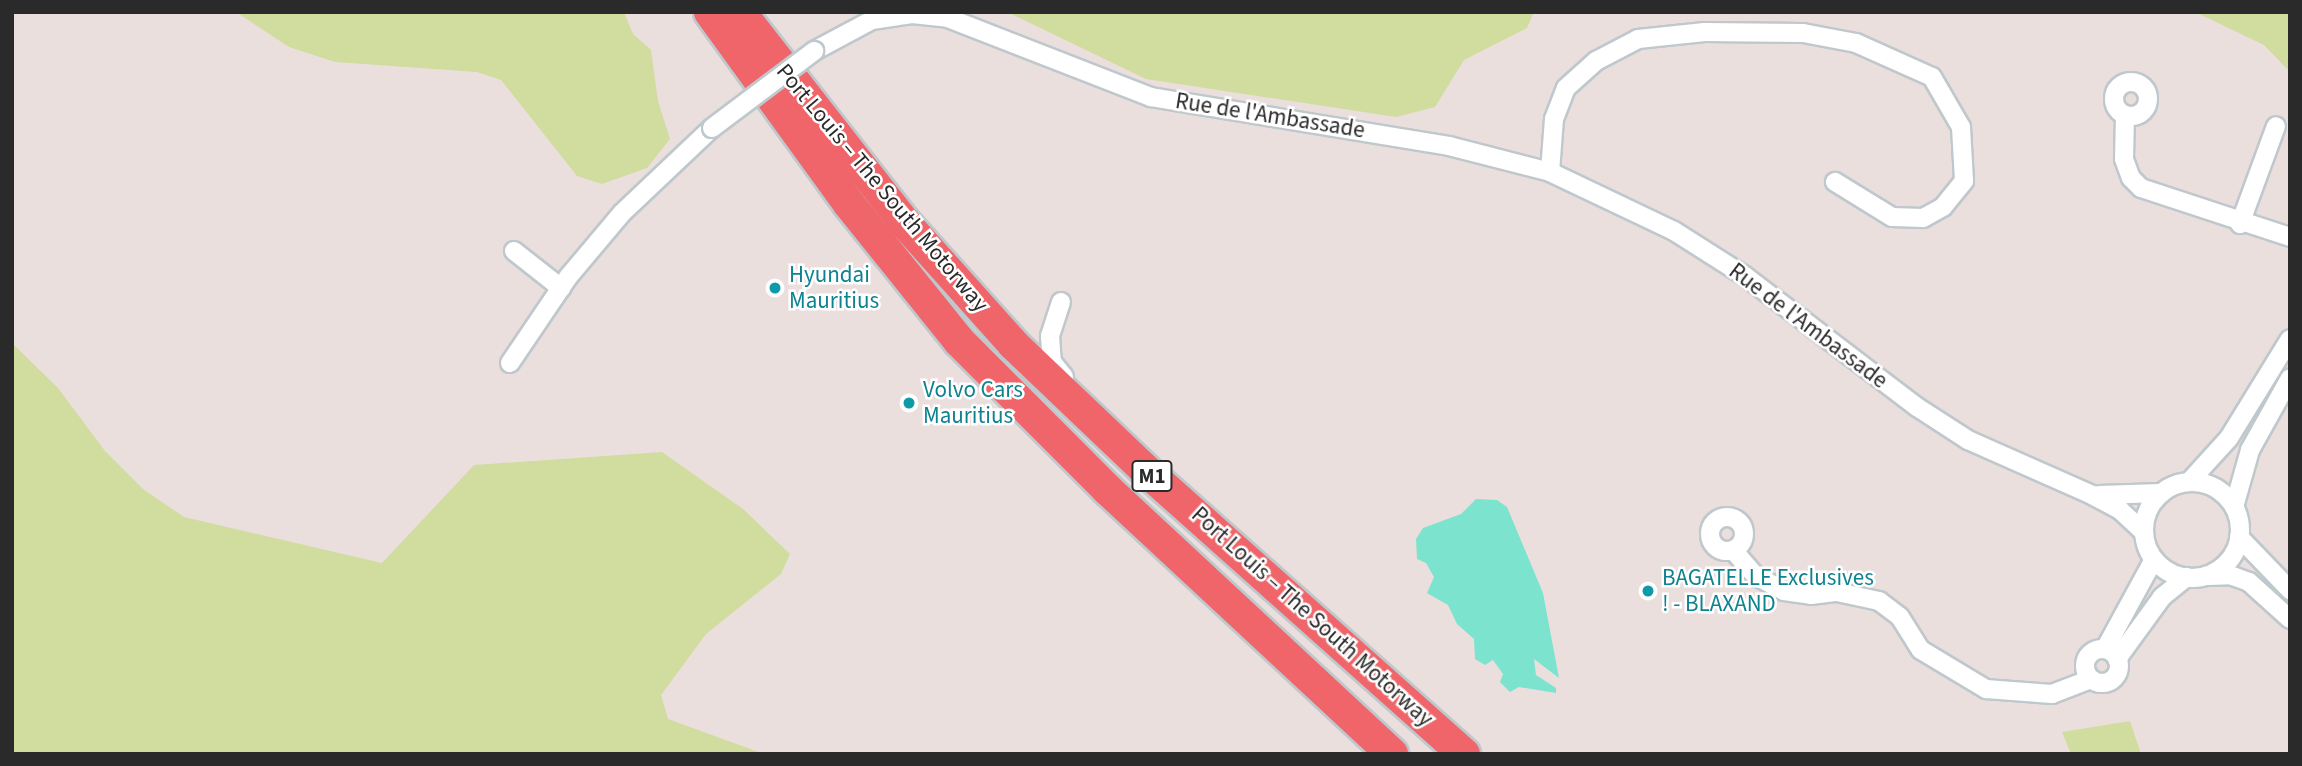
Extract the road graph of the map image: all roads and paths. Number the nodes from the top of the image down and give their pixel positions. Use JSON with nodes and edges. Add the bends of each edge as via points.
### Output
{"nodes":[{"id":1,"x":688,"y":12,"type":"edge"},
{"id":2,"x":710,"y":12,"type":"edge"},
{"id":3,"x":740,"y":12,"type":"edge"},
{"id":4,"x":760,"y":12,"type":"edge"},
{"id":5,"x":2125,"y":114,"type":"dead end"},
{"id":6,"x":2276,"y":126,"type":"dead end"},
{"id":7,"x":867,"y":172,"type":"junction"},
{"id":8,"x":1550,"y":172,"type":"junction"},
{"id":9,"x":1835,"y":182,"type":"dead end"},
{"id":10,"x":849,"y":204,"type":"junction"},
{"id":11,"x":2240,"y":224,"type":"junction"},
{"id":12,"x":2290,"y":237,"type":"edge"},
{"id":13,"x":514,"y":251,"type":"dead end"},
{"id":14,"x":561,"y":289,"type":"junction"},
{"id":15,"x":1061,"y":302,"type":"dead end"},
{"id":16,"x":2290,"y":339,"type":"edge"},
{"id":17,"x":510,"y":363,"type":"dead end"},
{"id":18,"x":2290,"y":378,"type":"edge"},
{"id":19,"x":1143,"y":468,"type":"junction"},
{"id":20,"x":2189,"y":482,"type":"junction"},
{"id":21,"x":2161,"y":493,"type":"junction"},
{"id":22,"x":2092,"y":495,"type":"junction"},
{"id":23,"x":2234,"y":507,"type":"junction"},
{"id":24,"x":2144,"y":532,"type":"junction"},
{"id":25,"x":2239,"y":537,"type":"junction"},
{"id":26,"x":1733,"y":550,"type":"dead end"},
{"id":27,"x":2154,"y":559,"type":"junction"},
{"id":28,"x":2194,"y":577,"type":"junction"},
{"id":29,"x":2290,"y":590,"type":"edge"},
{"id":30,"x":2290,"y":619,"type":"edge"},
{"id":31,"x":2111,"y":654,"type":"junction"},
{"id":32,"x":2091,"y":679,"type":"junction"},
{"id":33,"x":1314,"y":684,"type":"junction"},
{"id":34,"x":1401,"y":693,"type":"junction"},
{"id":35,"x":1383,"y":754,"type":"edge"},
{"id":36,"x":1392,"y":754,"type":"edge"},
{"id":37,"x":1464,"y":754,"type":"edge"},
{"id":38,"x":1487,"y":754,"type":"edge"}],
"edges":[{"from":1,"to":10,"type":"highway","via":[[805,162]]},
{"from":2,"to":10,"type":"highway","name":"Port Louis – The South Motorway","number":"M1"},
{"from":3,"to":7,"type":"highway","name":"Port Louis – The South Motorway","number":"M1"},
{"from":4,"to":7,"type":"highway"},
{"from":5,"to":11,"type":"street","via":[[2124,159],[2141,188]]},
{"from":6,"to":11,"type":"street"},
{"from":7,"to":19,"type":"highway","name":"Port Louis – The South Motorway","number":"M1","via":[[905,223],[1013,344]]},
{"from":8,"to":9,"type":"street","via":[[1554,120],[1566,89],[1596,61],[1638,39],[1705,32],[1803,33],[1856,43],[1932,77],[1961,127],[1964,181],[1943,207],[1923,218],[1892,217]]},
{"from":8,"to":14,"type":"street","name":"Rue de l'Ambassade","bridge":true,"via":[[1449,146],[1151,97],[948,18],[912,14],[872,20],[814,51],[712,128],[622,213]]},
{"from":8,"to":22,"type":"street","name":"Rue de l'Ambassade","via":[[1674,231],[1745,276],[1917,407],[1968,440]]},
{"from":10,"to":33,"type":"highway","name":"Port Louis – The South Motorway","number":"M1","via":[[958,341]]},
{"from":11,"to":12,"type":"street"},
{"from":13,"to":14,"type":"street"},
{"from":14,"to":17,"type":"street","name":"Rue de l'Ambassade"},
{"from":15,"to":19,"type":"street","via":[[1050,336],[1052,362]]},
{"from":16,"to":20,"type":"street","via":[[2229,438]]},
{"from":18,"to":23,"type":"street","via":[[2250,450]]},
{"from":19,"to":34,"type":"highway","name":"Port Louis – The South Motorway","number":"M1"},
{"from":20,"to":21,"type":"street"},
{"from":20,"to":23,"type":"street","via":[[2215,488]]},
{"from":21,"to":22,"type":"street"},
{"from":21,"to":24,"type":"street","via":[[2151,504]]},
{"from":22,"to":24,"type":"street","name":"Rue de l'Ambassade","via":[[2120,510]]},
{"from":23,"to":25,"type":"street"},
{"from":24,"to":27,"type":"street"},
{"from":25,"to":28,"type":"street","via":[[2228,561]]},
{"from":25,"to":29,"type":"street"},
{"from":26,"to":32,"type":"street","via":[[1756,576],[1784,591],[1837,592],[1879,601],[1900,617],[1922,650],[1986,689],[2052,694]]},
{"from":27,"to":28,"type":"street","via":[[2171,573]]},
{"from":27,"to":31,"type":"street"},
{"from":28,"to":30,"type":"street","via":[[2231,575],[2249,582]]},
{"from":28,"to":31,"type":"street","via":[[2162,597]]},
{"from":31,"to":32,"type":"street","via":[[2112,679]]},
{"from":31,"to":32,"type":"street","via":[[2094,650],[2086,659],[2085,670]]},
{"from":33,"to":35,"type":"highway"},
{"from":33,"to":36,"type":"highway","name":"Port Louis – The South Motorway","number":"M1"},
{"from":34,"to":37,"type":"highway","name":"Port Louis – The South Motorway","number":"M1"},
{"from":34,"to":38,"type":"highway"}]}
